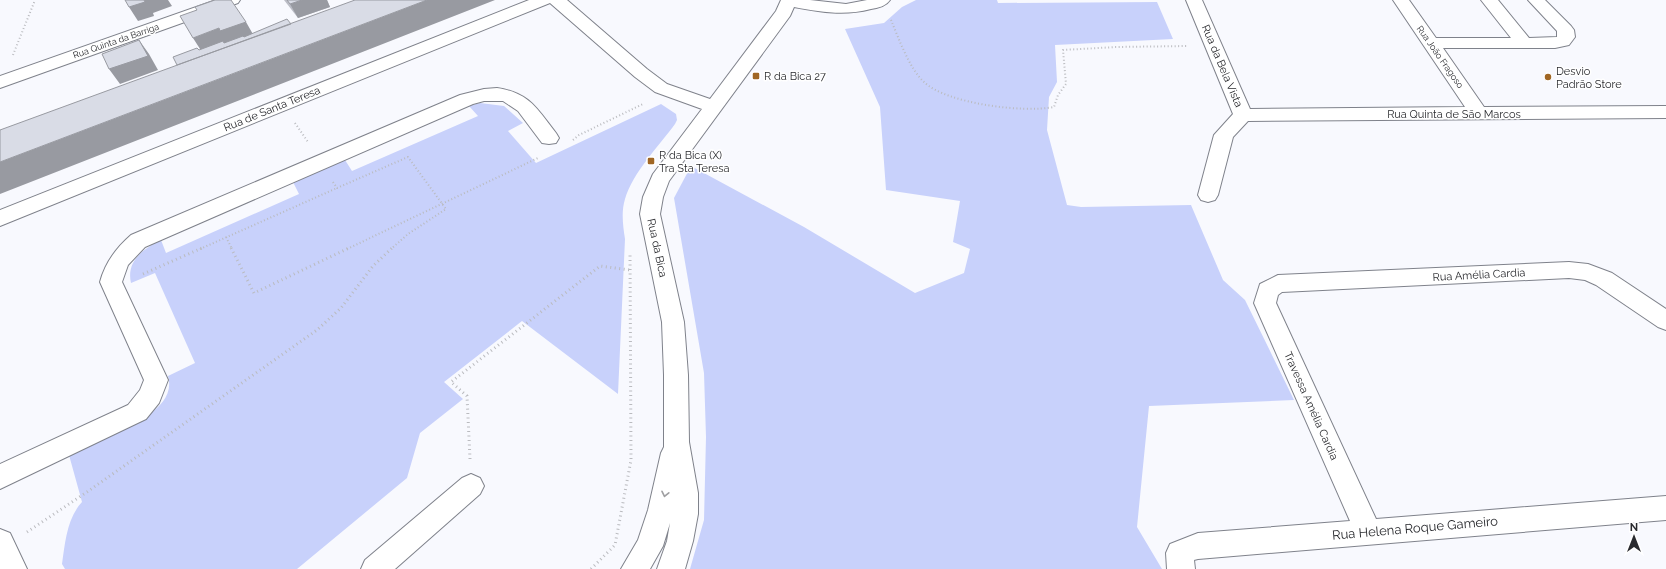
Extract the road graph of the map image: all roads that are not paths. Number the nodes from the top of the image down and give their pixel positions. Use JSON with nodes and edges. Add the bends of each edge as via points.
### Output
{"nodes":[{"id":1,"x":232,"y":0,"type":"edge"},
{"id":2,"x":544,"y":0,"type":"edge"},
{"id":3,"x":557,"y":0,"type":"edge"},
{"id":4,"x":789,"y":0,"type":"edge"},
{"id":5,"x":882,"y":0,"type":"edge"},
{"id":6,"x":1194,"y":0,"type":"edge"},
{"id":7,"x":1401,"y":0,"type":"edge"},
{"id":8,"x":1489,"y":0,"type":"edge"},
{"id":9,"x":1536,"y":0,"type":"edge"},
{"id":10,"x":1431,"y":43,"type":"junction"},
{"id":11,"x":1524,"y":43,"type":"junction"},
{"id":12,"x":1,"y":82,"type":"edge"},
{"id":13,"x":715,"y":106,"type":"junction"},
{"id":14,"x":1666,"y":112,"type":"edge"},
{"id":15,"x":1479,"y":114,"type":"junction"},
{"id":16,"x":1243,"y":115,"type":"junction"},
{"id":17,"x":558,"y":141,"type":"road end"},
{"id":18,"x":1208,"y":196,"type":"dead end"},
{"id":19,"x":0,"y":218,"type":"edge"},
{"id":20,"x":1278,"y":284,"type":"joint"},
{"id":21,"x":1666,"y":321,"type":"edge"},
{"id":22,"x":676,"y":442,"type":"junction"},
{"id":23,"x":0,"y":477,"type":"edge"},
{"id":24,"x":471,"y":486,"type":"road end"},
{"id":25,"x":1666,"y":508,"type":"edge"},
{"id":26,"x":1368,"y":531,"type":"junction"},
{"id":27,"x":375,"y":569,"type":"edge"},
{"id":28,"x":635,"y":569,"type":"edge"},
{"id":29,"x":671,"y":569,"type":"edge"},
{"id":30,"x":1180,"y":569,"type":"edge"}],
"edges":[{"from":1,"to":12,"type":"street","name":"Rua Quinta da Barriga"},
{"from":2,"to":19,"type":"street","name":"Rua de Santa Teresa"},
{"from":3,"to":13,"type":"street","via":[[661,88]]},
{"from":4,"to":5,"type":"street","via":[[847,10],[867,7]]},
{"from":4,"to":13,"type":"street","name":"Rua da Bica","via":[[784,12]]},
{"from":6,"to":16,"type":"street","name":"Rua da Bela Vista"},
{"from":7,"to":10,"type":"street","name":"Rua João Fragoso"},
{"from":8,"to":11,"type":"street"},
{"from":9,"to":11,"type":"street","via":[[1565,30],[1566,37],[1563,41],[1555,43]]},
{"from":10,"to":11,"type":"street"},
{"from":10,"to":15,"type":"street","name":"Rua João Fragoso"},
{"from":13,"to":22,"type":"street","name":"Rua da Bica","via":[[660,179],[650,214],[673,322]]},
{"from":14,"to":15,"type":"street","name":"Rua Quinta de São Marcos"},
{"from":15,"to":16,"type":"street","name":"Rua Quinta de São Marcos"},
{"from":16,"to":18,"type":"street","name":"Rua da Bela Vista","via":[[1224,135]]},
{"from":17,"to":23,"type":"street","via":[[521,102],[512,96],[481,95],[138,241],[124,253],[113,271],[112,282],[156,380],[150,396],[137,412]]},
{"from":20,"to":21,"type":"street","name":"Rua Amélia Cardia","via":[[1569,270],[1588,272],[1604,279]]},
{"from":20,"to":26,"type":"street","name":"Travessa Amélia Cardia","via":[[1268,290],[1265,303]]},
{"from":22,"to":28,"type":"street","name":"Rua da Bica","one_way":true,"via":[[661,510],[649,546]]},
{"from":22,"to":29,"type":"street","name":"Rua da Bica","via":[[685,493],[680,541]]},
{"from":24,"to":27,"type":"street"},
{"from":25,"to":26,"type":"street","name":"Rua Helena Roque Gameiro"},
{"from":26,"to":30,"type":"street","name":"Rua Helena Roque Gameiro","via":[[1198,546],[1180,553]]}]}
